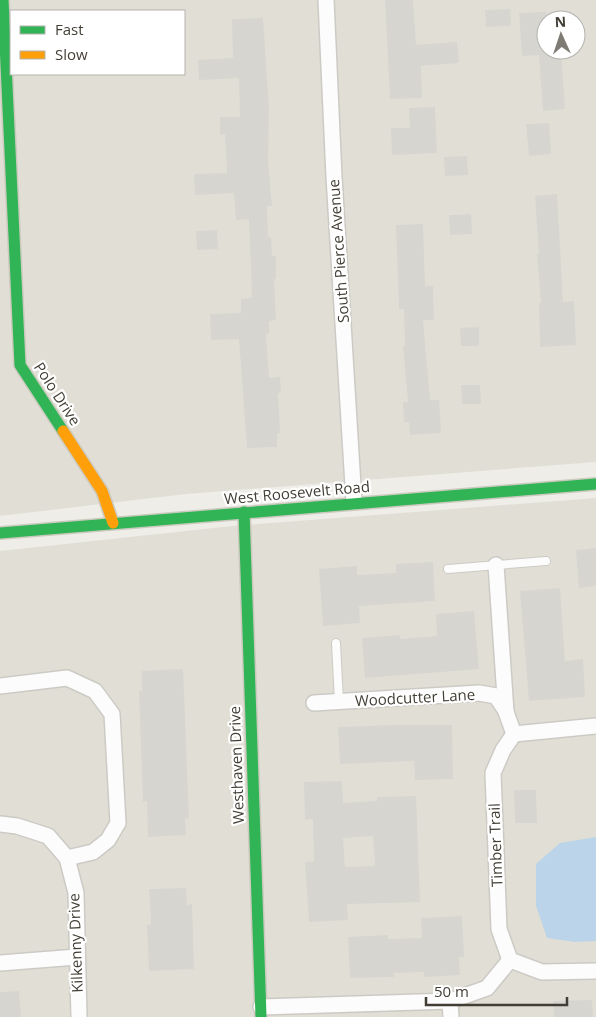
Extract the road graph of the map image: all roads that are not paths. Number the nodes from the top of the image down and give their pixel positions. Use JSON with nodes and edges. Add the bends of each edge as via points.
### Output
{"nodes":[{"id":1,"x":3,"y":0,"type":"edge"},
{"id":2,"x":326,"y":0,"type":"edge"},
{"id":3,"x":596,"y":484,"type":"edge"},
{"id":4,"x":354,"y":502,"type":"junction"},
{"id":5,"x":244,"y":512,"type":"junction"},
{"id":6,"x":113,"y":523,"type":"junction"},
{"id":7,"x":0,"y":533,"type":"edge"},
{"id":8,"x":546,"y":561,"type":"dead end"},
{"id":9,"x":496,"y":566,"type":"junction"},
{"id":10,"x":448,"y":569,"type":"dead end"},
{"id":11,"x":336,"y":643,"type":"dead end"},
{"id":12,"x":0,"y":686,"type":"edge"},
{"id":13,"x":339,"y":702,"type":"junction"},
{"id":14,"x":314,"y":703,"type":"dead end"},
{"id":15,"x":506,"y":712,"type":"junction"},
{"id":16,"x":596,"y":726,"type":"edge"},
{"id":17,"x":514,"y":734,"type":"junction"},
{"id":18,"x":0,"y":824,"type":"edge"},
{"id":19,"x":67,"y":858,"type":"junction"},
{"id":20,"x":76,"y":957,"type":"junction"},
{"id":21,"x":510,"y":960,"type":"junction"},
{"id":22,"x":0,"y":963,"type":"edge"},
{"id":23,"x":596,"y":971,"type":"edge"},
{"id":24,"x":450,"y":1002,"type":"junction"},
{"id":25,"x":261,"y":1012,"type":"edge"},
{"id":26,"x":79,"y":1017,"type":"edge"},
{"id":27,"x":451,"y":1017,"type":"edge"}],
"edges":[{"from":1,"to":6,"type":"street","name":"Polo Drive","via":[[20,365],[102,491]]},
{"from":2,"to":4,"type":"street","name":"South Pierce Avenue"},
{"from":3,"to":4,"type":"street","name":"West Roosevelt Road"},
{"from":4,"to":5,"type":"street","name":"West Roosevelt Road"},
{"from":5,"to":6,"type":"street","name":"West Roosevelt Road"},
{"from":5,"to":25,"type":"street","name":"Westhaven Drive"},
{"from":6,"to":7,"type":"street","name":"West Roosevelt Road"},
{"from":8,"to":9,"type":"lane"},
{"from":9,"to":10,"type":"lane"},
{"from":9,"to":15,"type":"street","name":"Woodcutter Lane"},
{"from":11,"to":13,"type":"lane"},
{"from":12,"to":19,"type":"street","via":[[67,678],[95,691],[112,714],[118,823],[108,840],[93,852]]},
{"from":13,"to":14,"type":"street","name":"Woodcutter Lane"},
{"from":13,"to":15,"type":"street","name":"Woodcutter Lane","via":[[479,693],[496,696]]},
{"from":15,"to":17,"type":"street","name":"Woodcutter Lane"},
{"from":16,"to":17,"type":"street"},
{"from":17,"to":21,"type":"street","name":"Timber Trail","via":[[494,773],[499,929]]},
{"from":18,"to":19,"type":"street","name":"Kilkenny Drive","via":[[48,836]]},
{"from":19,"to":20,"type":"street","name":"Kilkenny Drive","via":[[76,893]]},
{"from":20,"to":22,"type":"street"},
{"from":20,"to":26,"type":"street","name":"Kilkenny Drive"},
{"from":21,"to":23,"type":"street","via":[[542,972]]},
{"from":21,"to":24,"type":"street","via":[[487,988]]},
{"from":24,"to":25,"type":"street"},
{"from":24,"to":27,"type":"street"}]}
